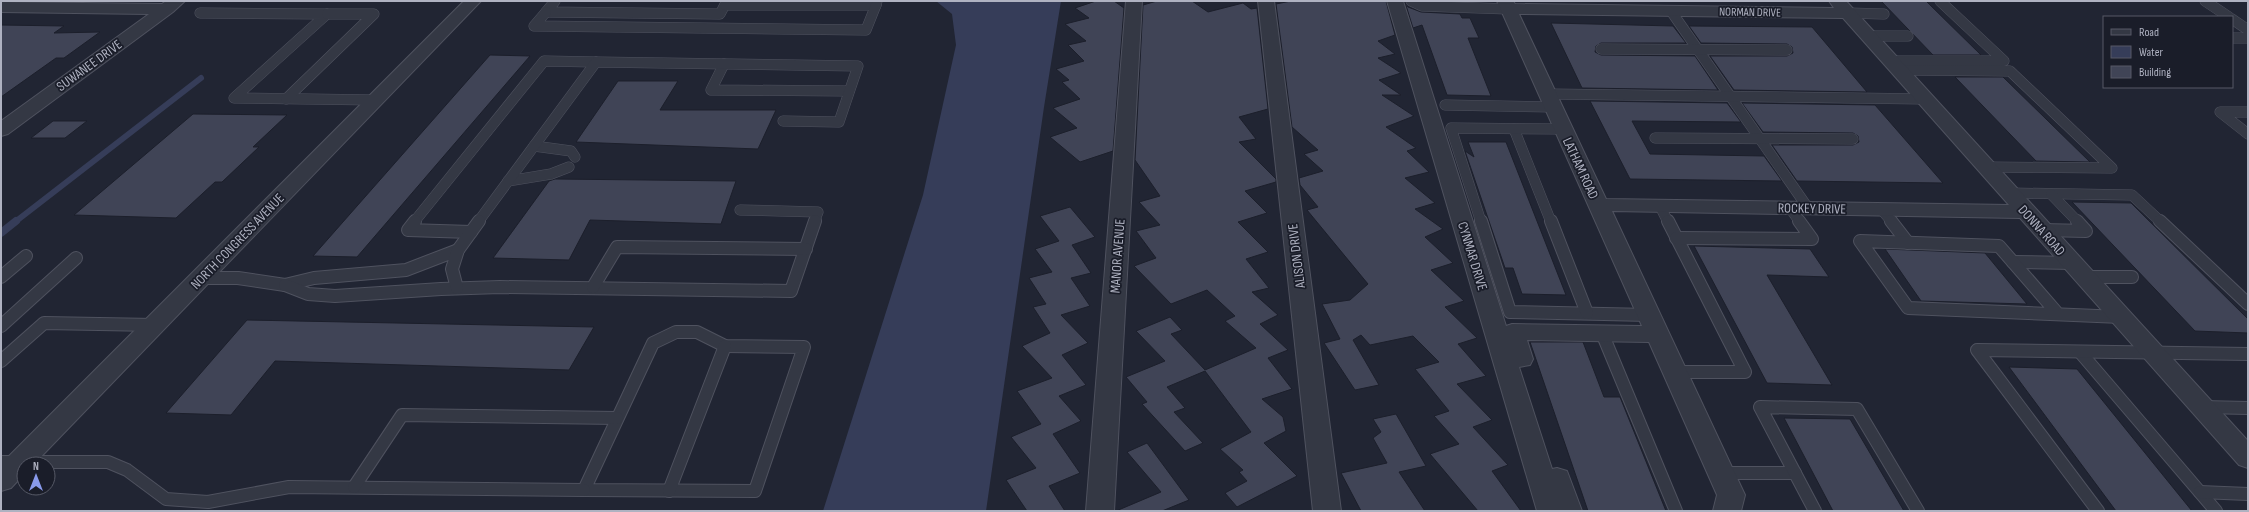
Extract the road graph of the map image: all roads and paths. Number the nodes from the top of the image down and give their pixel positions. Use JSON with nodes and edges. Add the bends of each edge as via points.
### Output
{"nodes":[{"id":1,"x":473,"y":1,"type":"edge"},
{"id":2,"x":555,"y":1,"type":"edge"},
{"id":3,"x":1134,"y":1,"type":"edge"},
{"id":4,"x":1266,"y":1,"type":"edge"},
{"id":5,"x":1395,"y":1,"type":"edge"},
{"id":6,"x":1411,"y":1,"type":"edge"},
{"id":7,"x":1940,"y":1,"type":"edge"},
{"id":8,"x":2205,"y":1,"type":"edge"},
{"id":9,"x":726,"y":3,"type":"edge"},
{"id":10,"x":876,"y":3,"type":"edge"},
{"id":11,"x":172,"y":5,"type":"edge"},
{"id":12,"x":1507,"y":5,"type":"edge"},
{"id":13,"x":1,"y":7,"type":"edge"},
{"id":14,"x":1842,"y":7,"type":"edge"},
{"id":15,"x":1671,"y":11,"type":"junction"},
{"id":16,"x":546,"y":12,"type":"junction"},
{"id":17,"x":200,"y":13,"type":"dead end"},
{"id":18,"x":327,"y":14,"type":"junction"},
{"id":19,"x":1884,"y":14,"type":"dead end"},
{"id":20,"x":2228,"y":16,"type":"edge"},
{"id":21,"x":2233,"y":20,"type":"edge"},
{"id":22,"x":2248,"y":30,"type":"edge"},
{"id":23,"x":1868,"y":36,"type":"junction"},
{"id":24,"x":1908,"y":36,"type":"dead end"},
{"id":25,"x":2233,"y":38,"type":"edge"},
{"id":26,"x":2248,"y":38,"type":"edge"},
{"id":27,"x":1601,"y":49,"type":"dead end"},
{"id":28,"x":1698,"y":50,"type":"junction"},
{"id":29,"x":1787,"y":50,"type":"dead end"},
{"id":30,"x":596,"y":62,"type":"junction"},
{"id":31,"x":724,"y":64,"type":"junction"},
{"id":32,"x":1894,"y":65,"type":"junction"},
{"id":33,"x":849,"y":91,"type":"junction"},
{"id":34,"x":1730,"y":96,"type":"junction"},
{"id":35,"x":286,"y":99,"type":"junction"},
{"id":36,"x":1925,"y":99,"type":"junction"},
{"id":37,"x":376,"y":100,"type":"junction"},
{"id":38,"x":1551,"y":101,"type":"junction"},
{"id":39,"x":1444,"y":106,"type":"dead end"},
{"id":40,"x":2248,"y":112,"type":"edge"},
{"id":41,"x":9,"y":118,"type":"edge"},
{"id":42,"x":783,"y":121,"type":"dead end"},
{"id":43,"x":1514,"y":128,"type":"junction"},
{"id":44,"x":1563,"y":129,"type":"junction"},
{"id":45,"x":1,"y":130,"type":"edge"},
{"id":46,"x":2248,"y":134,"type":"edge"},
{"id":47,"x":1655,"y":138,"type":"dead end"},
{"id":48,"x":1760,"y":139,"type":"junction"},
{"id":49,"x":1853,"y":139,"type":"dead end"},
{"id":50,"x":534,"y":146,"type":"junction"},
{"id":51,"x":575,"y":157,"type":"dead end"},
{"id":52,"x":568,"y":167,"type":"dead end"},
{"id":53,"x":1986,"y":167,"type":"junction"},
{"id":54,"x":508,"y":181,"type":"junction"},
{"id":55,"x":2009,"y":193,"type":"junction"},
{"id":56,"x":2051,"y":194,"type":"junction"},
{"id":57,"x":1598,"y":205,"type":"junction"},
{"id":58,"x":1660,"y":206,"type":"junction"},
{"id":59,"x":1799,"y":208,"type":"junction"},
{"id":60,"x":1881,"y":209,"type":"junction"},
{"id":61,"x":740,"y":210,"type":"dead end"},
{"id":62,"x":2026,"y":212,"type":"junction"},
{"id":63,"x":2043,"y":230,"type":"junction"},
{"id":64,"x":471,"y":232,"type":"junction"},
{"id":65,"x":1676,"y":238,"type":"junction"},
{"id":66,"x":1908,"y":243,"type":"junction"},
{"id":67,"x":806,"y":249,"type":"junction"},
{"id":68,"x":458,"y":250,"type":"junction"},
{"id":69,"x":26,"y":256,"type":"dead end"},
{"id":70,"x":76,"y":258,"type":"dead end"},
{"id":71,"x":2013,"y":262,"type":"junction"},
{"id":72,"x":2079,"y":270,"type":"junction"},
{"id":73,"x":2132,"y":277,"type":"dead end"},
{"id":74,"x":1,"y":278,"type":"edge"},
{"id":75,"x":201,"y":278,"type":"junction"},
{"id":76,"x":286,"y":285,"type":"junction"},
{"id":77,"x":593,"y":287,"type":"junction"},
{"id":78,"x":457,"y":288,"type":"junction"},
{"id":79,"x":2248,"y":304,"type":"edge"},
{"id":80,"x":1587,"y":313,"type":"junction"},
{"id":81,"x":2058,"y":314,"type":"junction"},
{"id":82,"x":2121,"y":317,"type":"junction"},
{"id":83,"x":154,"y":325,"type":"junction"},
{"id":84,"x":1653,"y":325,"type":"junction"},
{"id":85,"x":1,"y":326,"type":"edge"},
{"id":86,"x":1602,"y":333,"type":"junction"},
{"id":87,"x":725,"y":346,"type":"junction"},
{"id":88,"x":2080,"y":352,"type":"junction"},
{"id":89,"x":2153,"y":353,"type":"junction"},
{"id":90,"x":2248,"y":354,"type":"edge"},
{"id":91,"x":1,"y":361,"type":"edge"},
{"id":92,"x":1675,"y":372,"type":"junction"},
{"id":93,"x":2202,"y":407,"type":"junction"},
{"id":94,"x":2248,"y":408,"type":"edge"},
{"id":95,"x":617,"y":418,"type":"junction"},
{"id":96,"x":2248,"y":458,"type":"edge"},
{"id":97,"x":11,"y":462,"type":"edge"},
{"id":98,"x":1721,"y":473,"type":"junction"},
{"id":99,"x":1795,"y":473,"type":"junction"},
{"id":100,"x":1,"y":481,"type":"edge"},
{"id":101,"x":354,"y":487,"type":"junction"},
{"id":102,"x":584,"y":490,"type":"junction"},
{"id":103,"x":669,"y":491,"type":"junction"},
{"id":104,"x":2200,"y":492,"type":"junction"},
{"id":105,"x":2248,"y":494,"type":"edge"},
{"id":106,"x":1100,"y":511,"type":"edge"},
{"id":107,"x":1326,"y":511,"type":"edge"},
{"id":108,"x":1552,"y":511,"type":"edge"},
{"id":109,"x":1568,"y":511,"type":"edge"},
{"id":110,"x":1676,"y":511,"type":"edge"},
{"id":111,"x":1727,"y":511,"type":"edge"},
{"id":112,"x":1815,"y":511,"type":"edge"},
{"id":113,"x":1918,"y":511,"type":"edge"},
{"id":114,"x":2098,"y":511,"type":"edge"},
{"id":115,"x":2216,"y":511,"type":"edge"}],
"edges":[{"from":1,"to":37,"type":"street","name":"NORTH CONGRESS AVENUE"},
{"from":2,"to":16,"type":"lane"},
{"from":3,"to":106,"type":"street","name":"MANOR AVENUE"},
{"from":4,"to":107,"type":"street","name":"ALISON DRIVE"},
{"from":5,"to":108,"type":"street","name":"CYNMAR DRIVE"},
{"from":6,"to":12,"type":"lane","via":[[1422,6]]},
{"from":7,"to":32,"type":"lane","via":[[2004,61]]},
{"from":8,"to":20,"type":"lane"},
{"from":9,"to":10,"type":"lane"},
{"from":9,"to":16,"type":"lane","via":[[720,14]]},
{"from":10,"to":16,"type":"lane","via":[[866,30],[534,26]]},
{"from":11,"to":13,"type":"street"},
{"from":11,"to":41,"type":"street","name":"SUWANEE DRIVE"},
{"from":12,"to":15,"type":"street","name":"NORMAN DRIVE"},
{"from":12,"to":38,"type":"street","name":"LATHAM ROAD"},
{"from":14,"to":15,"type":"street","name":"NORMAN DRIVE"},
{"from":14,"to":19,"type":"lane"},
{"from":14,"to":23,"type":"street","name":"DONNA ROAD"},
{"from":15,"to":28,"type":"lane"},
{"from":17,"to":18,"type":"lane"},
{"from":18,"to":35,"type":"lane","via":[[374,14]]},
{"from":18,"to":35,"type":"lane","via":[[234,98]]},
{"from":21,"to":22,"type":"lane"},
{"from":23,"to":24,"type":"lane"},
{"from":23,"to":32,"type":"street","name":"DONNA ROAD"},
{"from":25,"to":26,"type":"lane"},
{"from":27,"to":28,"type":"lane"},
{"from":28,"to":29,"type":"lane"},
{"from":28,"to":34,"type":"lane"},
{"from":30,"to":31,"type":"lane"},
{"from":30,"to":50,"type":"lane"},
{"from":30,"to":64,"type":"lane","via":[[544,62],[408,230]]},
{"from":31,"to":33,"type":"lane","via":[[858,66]]},
{"from":31,"to":33,"type":"lane","via":[[711,90]]},
{"from":32,"to":36,"type":"street","name":"DONNA ROAD"},
{"from":32,"to":53,"type":"lane","via":[[2010,71],[2112,168]]},
{"from":33,"to":42,"type":"lane","via":[[839,122]]},
{"from":34,"to":36,"type":"lane"},
{"from":34,"to":38,"type":"lane"},
{"from":34,"to":48,"type":"lane"},
{"from":35,"to":37,"type":"lane"},
{"from":36,"to":53,"type":"street","name":"DONNA ROAD"},
{"from":37,"to":75,"type":"street","name":"NORTH CONGRESS AVENUE"},
{"from":38,"to":39,"type":"lane"},
{"from":38,"to":44,"type":"street","name":"LATHAM ROAD"},
{"from":40,"to":46,"type":"lane","via":[[2220,112]]},
{"from":41,"to":45,"type":"street","name":"SUWANEE DRIVE"},
{"from":43,"to":44,"type":"lane"},
{"from":43,"to":80,"type":"lane"},
{"from":43,"to":80,"type":"lane","via":[[1452,128],[1510,312]]},
{"from":44,"to":57,"type":"street","name":"LATHAM ROAD"},
{"from":47,"to":48,"type":"lane"},
{"from":48,"to":49,"type":"lane"},
{"from":48,"to":59,"type":"lane"},
{"from":50,"to":51,"type":"lane","via":[[570,151]]},
{"from":50,"to":54,"type":"lane"},
{"from":52,"to":54,"type":"lane","via":[[551,174]]},
{"from":53,"to":55,"type":"street","name":"DONNA ROAD"},
{"from":54,"to":64,"type":"lane"},
{"from":55,"to":56,"type":"lane"},
{"from":55,"to":62,"type":"street","name":"DONNA ROAD"},
{"from":56,"to":63,"type":"lane","via":[[2086,231]]},
{"from":56,"to":79,"type":"lane","via":[[2132,195]]},
{"from":57,"to":58,"type":"street","name":"ROCKEY DRIVE"},
{"from":57,"to":84,"type":"street","name":"LATHAM ROAD"},
{"from":58,"to":59,"type":"street","name":"ROCKEY DRIVE"},
{"from":58,"to":65,"type":"lane"},
{"from":59,"to":60,"type":"street","name":"ROCKEY DRIVE"},
{"from":59,"to":65,"type":"lane","via":[[1812,239]]},
{"from":60,"to":62,"type":"street","name":"ROCKEY DRIVE"},
{"from":60,"to":66,"type":"lane"},
{"from":61,"to":67,"type":"lane","via":[[818,212]]},
{"from":62,"to":63,"type":"street","name":"DONNA ROAD"},
{"from":63,"to":72,"type":"street","name":"DONNA ROAD"},
{"from":64,"to":68,"type":"lane"},
{"from":65,"to":92,"type":"lane","via":[[1745,372]]},
{"from":66,"to":71,"type":"lane","via":[[1999,246]]},
{"from":66,"to":81,"type":"lane","via":[[1860,242],[1908,308]]},
{"from":67,"to":77,"type":"lane","via":[[617,247]]},
{"from":67,"to":77,"type":"lane","via":[[792,291]]},
{"from":68,"to":76,"type":"lane","via":[[406,270],[314,278]]},
{"from":68,"to":78,"type":"lane","via":[[452,269]]},
{"from":69,"to":74,"type":"lane"},
{"from":70,"to":85,"type":"lane"},
{"from":71,"to":72,"type":"lane"},
{"from":71,"to":81,"type":"lane"},
{"from":72,"to":73,"type":"lane"},
{"from":72,"to":82,"type":"street","name":"DONNA ROAD"},
{"from":75,"to":76,"type":"lane","via":[[238,278]]},
{"from":75,"to":83,"type":"street","name":"NORTH CONGRESS AVENUE"},
{"from":76,"to":78,"type":"lane","via":[[294,291],[311,295],[346,296]]},
{"from":77,"to":78,"type":"lane"},
{"from":80,"to":84,"type":"lane"},
{"from":81,"to":82,"type":"lane"},
{"from":82,"to":89,"type":"street","name":"DONNA ROAD"},
{"from":83,"to":91,"type":"lane","via":[[44,323]]},
{"from":83,"to":97,"type":"street","name":"NORTH CONGRESS AVENUE"},
{"from":84,"to":86,"type":"street"},
{"from":84,"to":92,"type":"street","name":"LATHAM ROAD"},
{"from":86,"to":109,"type":"street","via":[[1512,332]]},
{"from":86,"to":110,"type":"lane"},
{"from":87,"to":95,"type":"lane","via":[[696,332],[676,332],[653,343]]},
{"from":87,"to":103,"type":"lane"},
{"from":87,"to":103,"type":"lane","via":[[804,347],[755,491]]},
{"from":88,"to":89,"type":"lane"},
{"from":88,"to":104,"type":"lane"},
{"from":88,"to":114,"type":"lane","via":[[1977,350]]},
{"from":89,"to":90,"type":"lane"},
{"from":89,"to":93,"type":"street","name":"DONNA ROAD"},
{"from":92,"to":98,"type":"street","name":"LATHAM ROAD"},
{"from":93,"to":94,"type":"lane"},
{"from":93,"to":96,"type":"street","name":"DONNA ROAD"},
{"from":95,"to":101,"type":"lane","via":[[402,415]]},
{"from":95,"to":102,"type":"lane"},
{"from":97,"to":100,"type":"street","name":"NORTH CONGRESS AVENUE"},
{"from":97,"to":101,"type":"lane","via":[[108,462],[127,470],[166,499],[201,502],[289,486]]},
{"from":98,"to":99,"type":"lane"},
{"from":98,"to":111,"type":"street","name":"LATHAM ROAD","via":[[1731,495]]},
{"from":99,"to":112,"type":"lane"},
{"from":99,"to":113,"type":"lane","via":[[1760,407],[1857,409]]},
{"from":101,"to":102,"type":"lane"},
{"from":102,"to":103,"type":"lane"},
{"from":104,"to":105,"type":"lane"},
{"from":104,"to":115,"type":"lane"}]}
